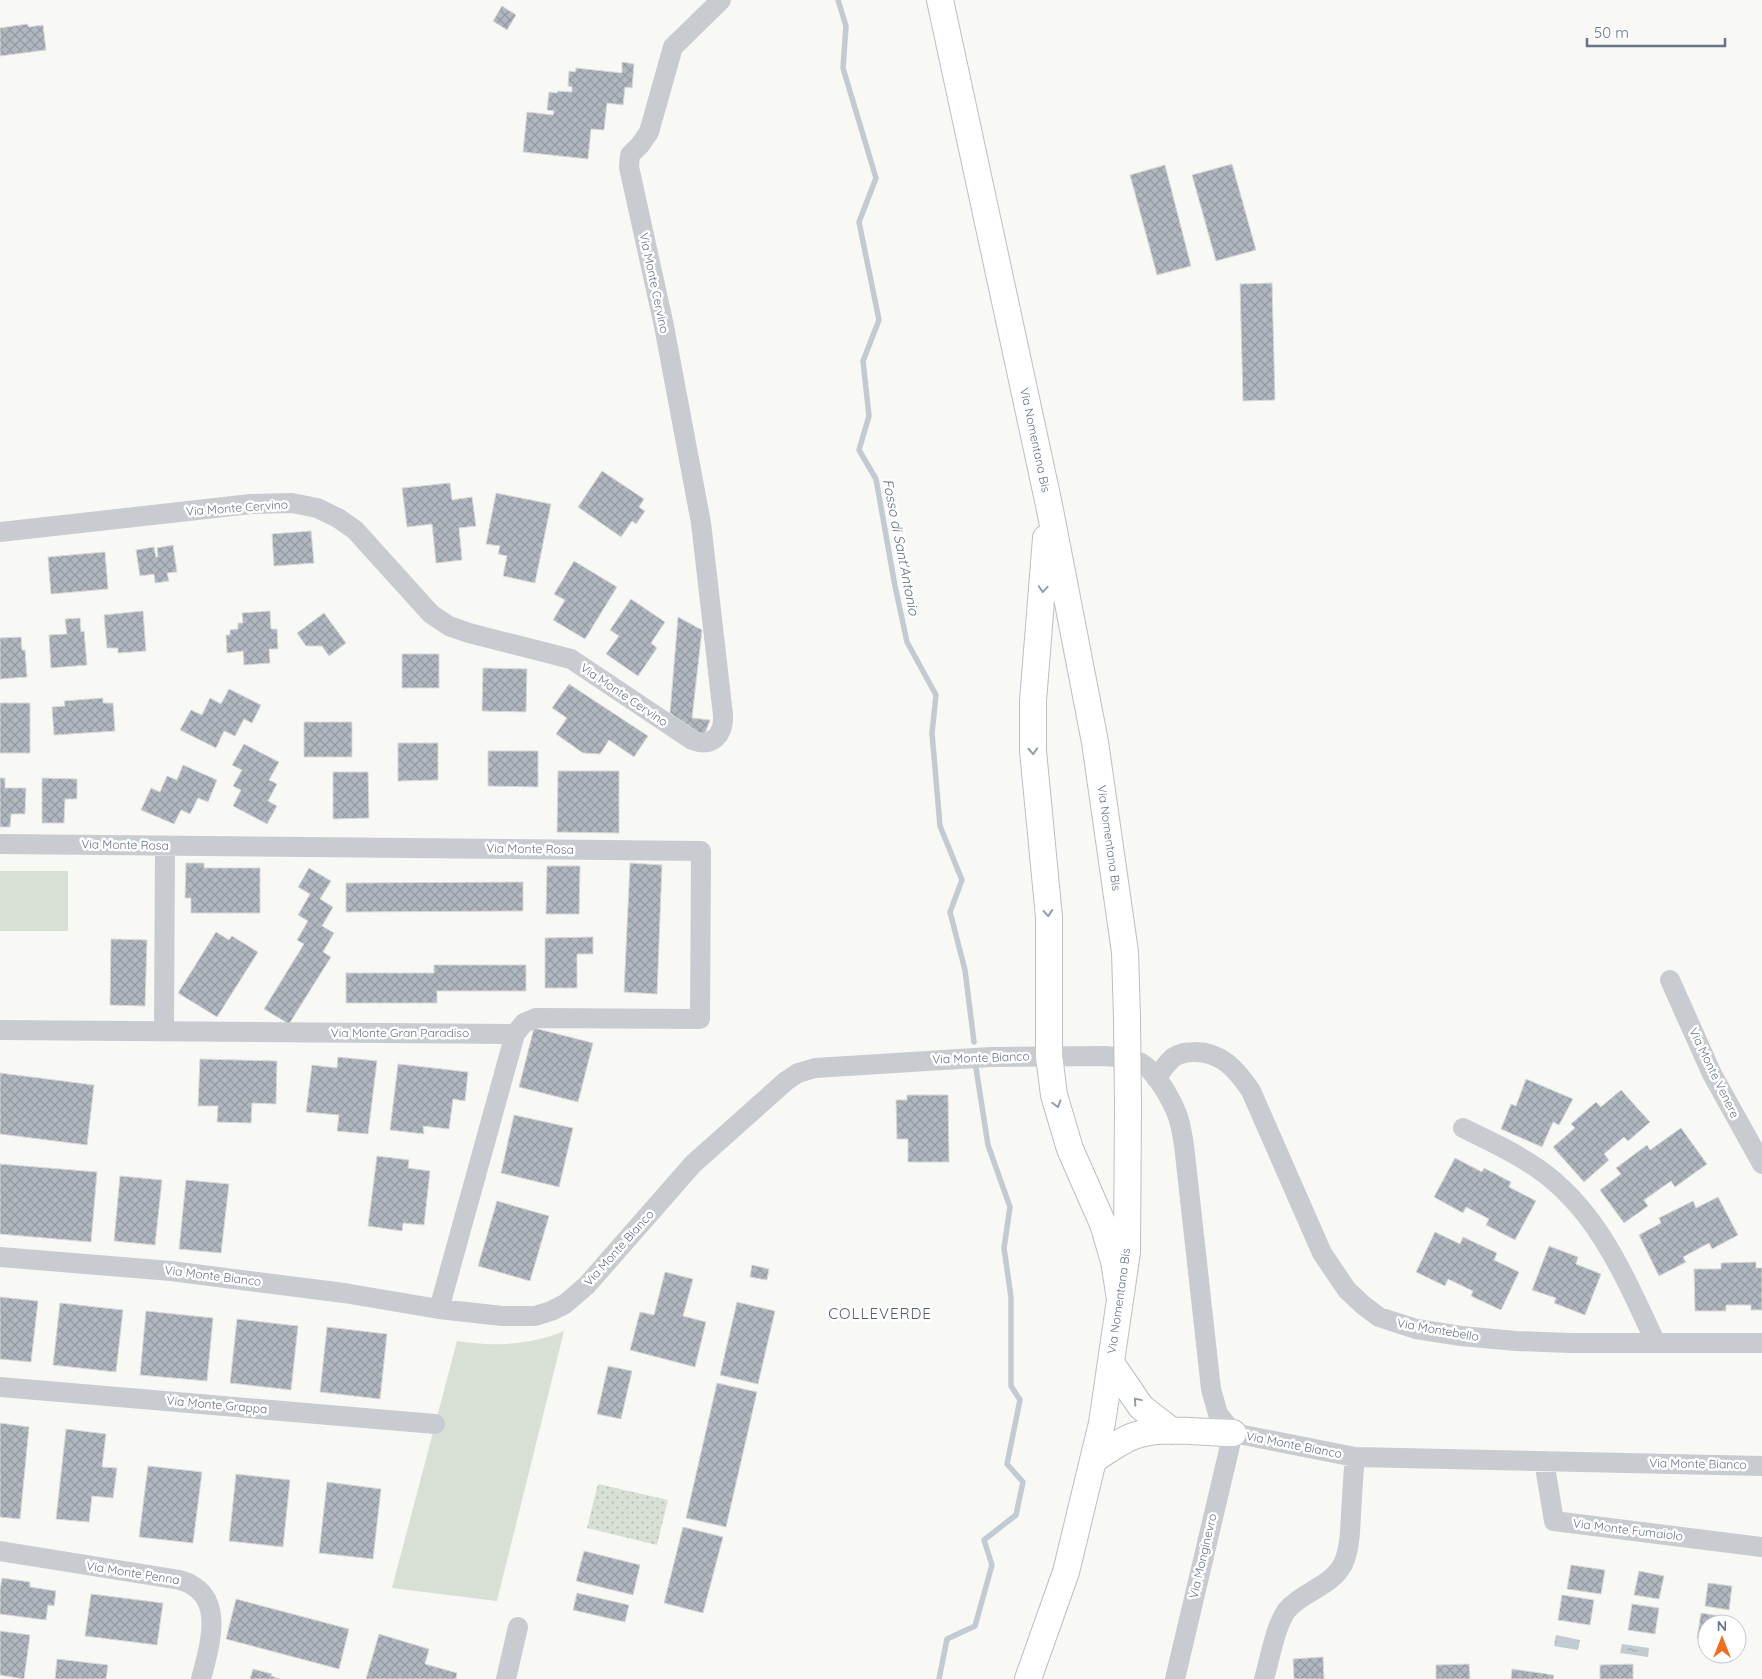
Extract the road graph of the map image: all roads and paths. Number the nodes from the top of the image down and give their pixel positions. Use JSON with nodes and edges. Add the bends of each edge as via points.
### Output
{"nodes":[{"id":1,"x":720,"y":0,"type":"edge"},
{"id":2,"x":940,"y":0,"type":"edge"},
{"id":3,"x":1049,"y":505,"type":"junction"},
{"id":4,"x":0,"y":532,"type":"edge"},
{"id":5,"x":0,"y":844,"type":"edge"},
{"id":6,"x":165,"y":846,"type":"junction"},
{"id":7,"x":1670,"y":980,"type":"dead end"},
{"id":8,"x":0,"y":1030,"type":"edge"},
{"id":9,"x":164,"y":1031,"type":"junction"},
{"id":10,"x":515,"y":1034,"type":"junction"},
{"id":11,"x":1049,"y":1056,"type":"junction"},
{"id":12,"x":1156,"y":1078,"type":"junction"},
{"id":13,"x":1463,"y":1128,"type":"dead end"},
{"id":14,"x":1757,"y":1143,"type":"edge"},
{"id":15,"x":1762,"y":1164,"type":"edge"},
{"id":16,"x":0,"y":1258,"type":"edge"},
{"id":17,"x":1120,"y":1299,"type":"junction"},
{"id":18,"x":439,"y":1309,"type":"junction"},
{"id":19,"x":1656,"y":1343,"type":"junction"},
{"id":20,"x":1762,"y":1343,"type":"edge"},
{"id":21,"x":1111,"y":1363,"type":"junction"},
{"id":22,"x":0,"y":1386,"type":"edge"},
{"id":23,"x":435,"y":1424,"type":"dead end"},
{"id":24,"x":1172,"y":1431,"type":"junction"},
{"id":25,"x":1233,"y":1433,"type":"junction"},
{"id":26,"x":1354,"y":1457,"type":"junction"},
{"id":27,"x":1093,"y":1460,"type":"junction"},
{"id":28,"x":1544,"y":1461,"type":"junction"},
{"id":29,"x":1762,"y":1466,"type":"edge"},
{"id":30,"x":1762,"y":1547,"type":"edge"},
{"id":31,"x":0,"y":1551,"type":"edge"},
{"id":32,"x":518,"y":1627,"type":"dead end"},
{"id":33,"x":201,"y":1679,"type":"edge"},
{"id":34,"x":506,"y":1679,"type":"edge"},
{"id":35,"x":1028,"y":1679,"type":"edge"},
{"id":36,"x":1175,"y":1679,"type":"edge"},
{"id":37,"x":1264,"y":1679,"type":"edge"}],
"edges":[{"from":1,"to":4,"type":"street","name":"Via Monte Cervino","via":[[673,47],[649,132],[630,155],[629,167],[664,326],[701,523],[723,714],[721,732],[713,740],[702,743],[692,740],[571,659],[449,626],[431,614],[355,530],[317,508],[268,503]]},
{"from":2,"to":3,"type":"main road","name":"Via Nomentana Bis"},
{"from":3,"to":11,"type":"main road","one_way":true,"via":[[1032,701],[1032,751],[1049,917]]},
{"from":3,"to":17,"type":"main road","name":"Via Nomentana Bis","bridge":true,"via":[[1095,742],[1125,952],[1127,1252]]},
{"from":5,"to":6,"type":"street","name":"Via Monte Rosa"},
{"from":6,"to":9,"type":"street"},
{"from":6,"to":10,"type":"street","name":"Via Monte Rosa","via":[[701,851],[700,1019],[536,1018],[524,1023]]},
{"from":7,"to":14,"type":"street","name":"Via Monte Venere","via":[[1712,1074]]},
{"from":8,"to":9,"type":"street","name":"Via Monte Gran Paradiso"},
{"from":9,"to":10,"type":"street","name":"Via Monte Gran Paradiso"},
{"from":10,"to":18,"type":"street"},
{"from":11,"to":12,"type":"street","name":"Via Monte Bianco","via":[[1130,1059],[1148,1067]]},
{"from":11,"to":17,"type":"main road","one_way":true,"via":[[1054,1095],[1070,1148],[1104,1224]]},
{"from":11,"to":18,"type":"street","name":"Via Monte Bianco","via":[[874,1064],[815,1068],[798,1073],[693,1164],[587,1285],[565,1304],[535,1316],[518,1317]]},
{"from":12,"to":19,"type":"street","name":"Via Montebello","via":[[1174,1057],[1186,1052],[1209,1054],[1232,1067],[1251,1092],[1322,1253],[1347,1290],[1379,1317],[1416,1329],[1474,1338]]},
{"from":12,"to":25,"type":"street","name":"Via Monte Bianco","via":[[1178,1116],[1211,1389],[1218,1414]]},
{"from":13,"to":19,"type":"street","via":[[1539,1169],[1586,1214],[1612,1251]]},
{"from":14,"to":15,"type":"street","name":"Via Monte Venere"},
{"from":16,"to":18,"type":"street","name":"Via Monte Bianco","via":[[171,1271],[344,1293]]},
{"from":17,"to":21,"type":"main road","name":"Via Nomentana Bis"},
{"from":19,"to":20,"type":"street","name":"Via Montebello"},
{"from":24,"to":21,"type":"main road","one_way":true,"via":[[1142,1406]]},
{"from":21,"to":27,"type":"main road","name":"Via Nomentana Bis"},
{"from":22,"to":23,"type":"street","name":"Via Monte Grappa"},
{"from":24,"to":25,"type":"main road"},
{"from":24,"to":27,"type":"main road","via":[[1133,1436]]},
{"from":25,"to":26,"type":"street","name":"Via Monte Bianco"},
{"from":25,"to":36,"type":"street","name":"Via Monginevro"},
{"from":26,"to":28,"type":"street","name":"Via Monte Bianco"},
{"from":26,"to":37,"type":"street","via":[[1345,1559],[1331,1579],[1288,1610],[1279,1627]]},
{"from":27,"to":35,"type":"main road","name":"Via Nomentana Bis","via":[[1066,1572]]},
{"from":28,"to":29,"type":"street","name":"Via Monte Bianco"},
{"from":28,"to":30,"type":"street","name":"Via Monte Fumaiolo","via":[[1554,1521]]},
{"from":31,"to":33,"type":"street","name":"Via Monte Penna","via":[[180,1580],[200,1589],[211,1611],[209,1650]]},
{"from":32,"to":34,"type":"street"}]}
